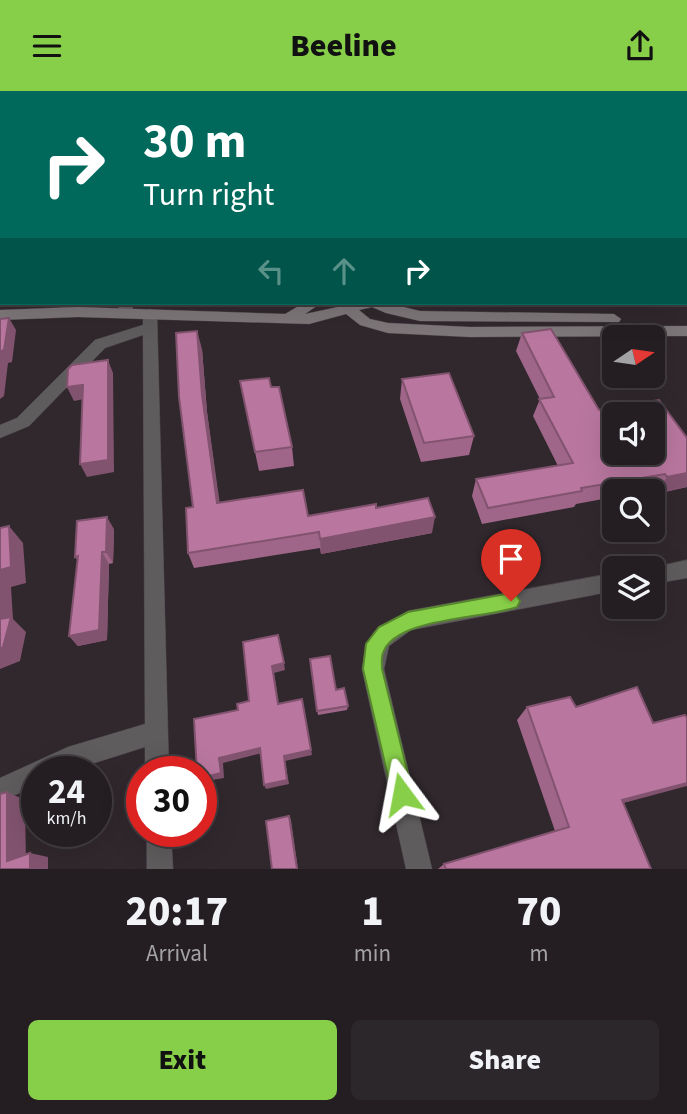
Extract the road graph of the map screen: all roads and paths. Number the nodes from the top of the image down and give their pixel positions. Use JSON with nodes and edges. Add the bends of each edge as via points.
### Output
{"nodes":[{"id":1,"x":311,"y":305,"type":"edge"},
{"id":2,"x":380,"y":305,"type":"edge"},
{"id":3,"x":344,"y":306,"type":"edge"},
{"id":4,"x":78,"y":308,"type":"edge"},
{"id":5,"x":126,"y":308,"type":"edge"},
{"id":6,"x":0,"y":315,"type":"edge"},
{"id":7,"x":287,"y":319,"type":"junction"},
{"id":8,"x":150,"y":321,"type":"junction"},
{"id":9,"x":686,"y":324,"type":"edge"},
{"id":10,"x":0,"y":432,"type":"edge"},
{"id":11,"x":687,"y":569,"type":"edge"},
{"id":12,"x":665,"y":573,"type":"edge"},
{"id":13,"x":602,"y":584,"type":"edge"},
{"id":14,"x":156,"y":732,"type":"junction"},
{"id":15,"x":157,"y":756,"type":"edge"},
{"id":16,"x":0,"y":790,"type":"edge"},
{"id":17,"x":159,"y":847,"type":"edge"},
{"id":18,"x":160,"y":869,"type":"edge"},
{"id":19,"x":419,"y":869,"type":"edge"}],
"edges":[{"from":1,"to":7,"type":"street"},
{"from":2,"to":9,"type":"street","via":[[420,316]]},
{"from":3,"to":7,"type":"street","via":[[309,319]]},
{"from":3,"to":9,"type":"street","via":[[376,326],[414,330]]},
{"from":4,"to":5,"type":"street"},
{"from":4,"to":6,"type":"street"},
{"from":5,"to":8,"type":"street"},
{"from":7,"to":8,"type":"street"},
{"from":8,"to":10,"type":"street","via":[[100,344],[23,422]]},
{"from":8,"to":14,"type":"street"},
{"from":11,"to":12,"type":"street"},
{"from":13,"to":19,"type":"street","via":[[408,621],[386,633],[373,650],[373,669]]},
{"from":14,"to":15,"type":"street"},
{"from":14,"to":16,"type":"street","via":[[68,759]]},
{"from":17,"to":18,"type":"street"}]}
